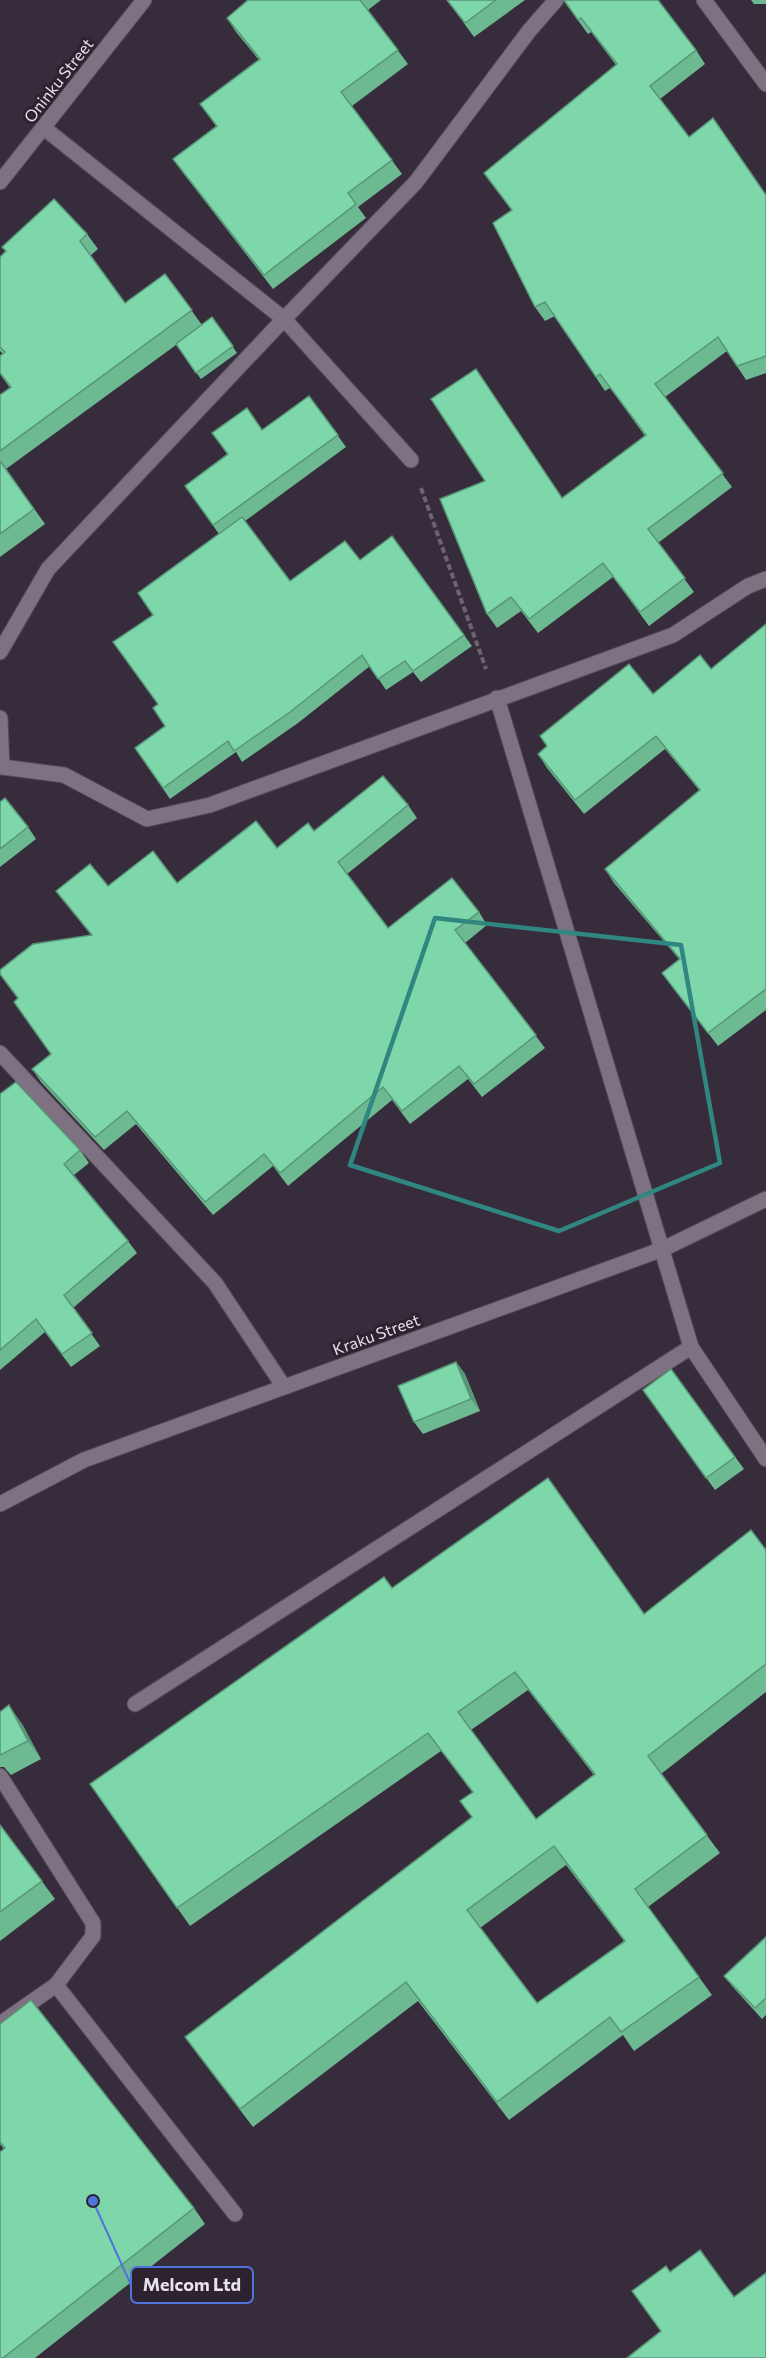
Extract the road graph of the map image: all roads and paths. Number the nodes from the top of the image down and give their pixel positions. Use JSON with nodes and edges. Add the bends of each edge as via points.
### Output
{"nodes":[{"id":1,"x":144,"y":0,"type":"edge"},
{"id":2,"x":556,"y":0,"type":"edge"},
{"id":3,"x":704,"y":0,"type":"edge"},
{"id":4,"x":766,"y":84,"type":"edge"},
{"id":5,"x":44,"y":128,"type":"junction"},
{"id":6,"x":0,"y":182,"type":"edge"},
{"id":7,"x":284,"y":319,"type":"junction"},
{"id":8,"x":411,"y":460,"type":"joint"},
{"id":9,"x":766,"y":579,"type":"edge"},
{"id":10,"x":0,"y":652,"type":"edge"},
{"id":11,"x":497,"y":698,"type":"junction"},
{"id":12,"x":0,"y":718,"type":"edge"},
{"id":13,"x":1,"y":768,"type":"edge"},
{"id":14,"x":0,"y":1053,"type":"edge"},
{"id":15,"x":766,"y":1199,"type":"edge"},
{"id":16,"x":663,"y":1249,"type":"junction"},
{"id":17,"x":691,"y":1347,"type":"junction"},
{"id":18,"x":284,"y":1387,"type":"junction"},
{"id":19,"x":766,"y":1459,"type":"edge"},
{"id":20,"x":0,"y":1504,"type":"edge"},
{"id":21,"x":135,"y":1704,"type":"dead end"},
{"id":22,"x":0,"y":1776,"type":"edge"},
{"id":23,"x":56,"y":1985,"type":"junction"},
{"id":24,"x":0,"y":2024,"type":"edge"},
{"id":25,"x":235,"y":2214,"type":"dead end"}],
"edges":[{"from":1,"to":5,"type":"street","name":"Oninku Street"},
{"from":2,"to":7,"type":"street","via":[[416,182]]},
{"from":3,"to":4,"type":"street"},
{"from":5,"to":6,"type":"street","name":"Oninku Street"},
{"from":5,"to":7,"type":"street"},
{"from":7,"to":8,"type":"street"},
{"from":7,"to":10,"type":"street","via":[[48,569]]},
{"from":8,"to":11,"type":"path"},
{"from":9,"to":11,"type":"street","via":[[748,586],[673,635]]},
{"from":11,"to":13,"type":"street","via":[[210,805],[147,819],[64,775]]},
{"from":11,"to":16,"type":"street"},
{"from":12,"to":13,"type":"street"},
{"from":14,"to":18,"type":"street","via":[[214,1282]]},
{"from":15,"to":16,"type":"street","name":"Kraku Street"},
{"from":16,"to":17,"type":"street"},
{"from":16,"to":18,"type":"street","name":"Kraku Street"},
{"from":17,"to":19,"type":"street"},
{"from":17,"to":21,"type":"street"},
{"from":18,"to":20,"type":"street","name":"Kraku Street","via":[[84,1460]]},
{"from":22,"to":23,"type":"street","via":[[93,1923],[93,1936]]},
{"from":23,"to":24,"type":"street"},
{"from":23,"to":25,"type":"street"}]}
